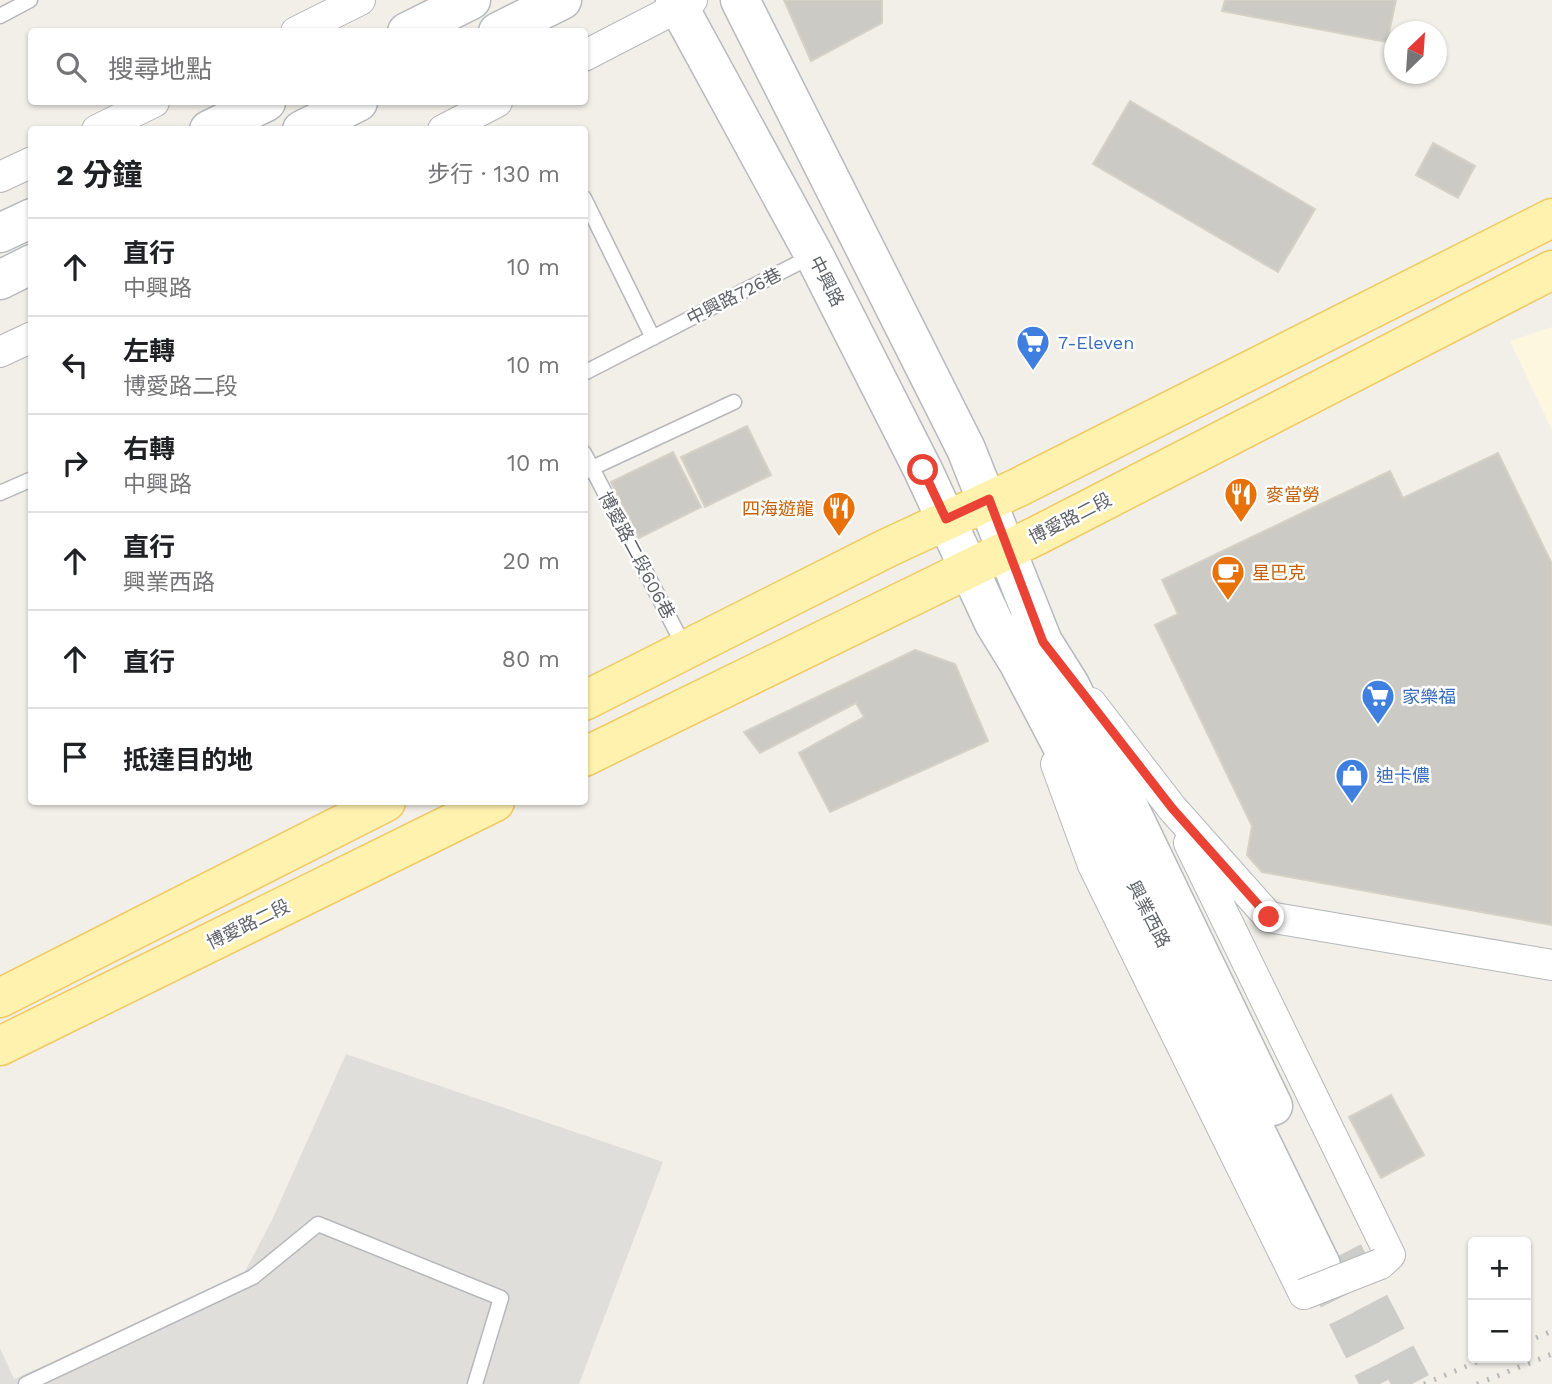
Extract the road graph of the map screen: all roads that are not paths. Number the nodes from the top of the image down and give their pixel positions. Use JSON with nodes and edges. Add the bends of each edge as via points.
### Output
{"nodes":[{"id":1,"x":30,"y":0,"type":"edge"},
{"id":2,"x":360,"y":0,"type":"edge"},
{"id":3,"x":471,"y":0,"type":"edge"},
{"id":4,"x":562,"y":0,"type":"edge"},
{"id":5,"x":740,"y":0,"type":"edge"},
{"id":6,"x":682,"y":3,"type":"edge"},
{"id":7,"x":0,"y":16,"type":"edge"},
{"id":8,"x":304,"y":28,"type":"edge"},
{"id":9,"x":415,"y":28,"type":"edge"},
{"id":10,"x":506,"y":28,"type":"edge"},
{"id":11,"x":588,"y":54,"type":"edge"},
{"id":12,"x":148,"y":105,"type":"edge"},
{"id":13,"x":260,"y":105,"type":"edge"},
{"id":14,"x":352,"y":105,"type":"edge"},
{"id":15,"x":491,"y":105,"type":"edge"},
{"id":16,"x":105,"y":126,"type":"edge"},
{"id":17,"x":217,"y":126,"type":"edge"},
{"id":18,"x":310,"y":126,"type":"edge"},
{"id":19,"x":451,"y":126,"type":"edge"},
{"id":20,"x":28,"y":164,"type":"edge"},
{"id":21,"x":0,"y":177,"type":"edge"},
{"id":22,"x":588,"y":206,"type":"edge"},
{"id":23,"x":1552,"y":218,"type":"edge"},
{"id":24,"x":28,"y":220,"type":"edge"},
{"id":25,"x":0,"y":233,"type":"edge"},
{"id":26,"x":814,"y":255,"type":"junction"},
{"id":27,"x":28,"y":266,"type":"edge"},
{"id":28,"x":1552,"y":270,"type":"edge"},
{"id":29,"x":0,"y":280,"type":"edge"},
{"id":30,"x":653,"y":338,"type":"junction"},
{"id":31,"x":28,"y":339,"type":"edge"},
{"id":32,"x":0,"y":352,"type":"edge"},
{"id":33,"x":588,"y":371,"type":"edge"},
{"id":34,"x":734,"y":402,"type":"dead end"},
{"id":35,"x":588,"y":470,"type":"edge"},
{"id":36,"x":28,"y":482,"type":"edge"},
{"id":37,"x":0,"y":493,"type":"edge"},
{"id":38,"x":989,"y":499,"type":"junction"},
{"id":39,"x":946,"y":519,"type":"junction"},
{"id":40,"x":1008,"y":549,"type":"junction"},
{"id":41,"x":967,"y":569,"type":"junction"},
{"id":42,"x":685,"y":649,"type":"junction"},
{"id":43,"x":1031,"y":652,"type":"junction"},
{"id":44,"x":588,"y":699,"type":"edge"},
{"id":45,"x":588,"y":756,"type":"edge"},
{"id":46,"x":380,"y":805,"type":"edge"},
{"id":47,"x":489,"y":805,"type":"edge"},
{"id":48,"x":1172,"y":808,"type":"junction"},
{"id":49,"x":1552,"y":965,"type":"edge"},
{"id":50,"x":0,"y":998,"type":"edge"},
{"id":51,"x":0,"y":1045,"type":"edge"},
{"id":52,"x":1323,"y":1271,"type":"junction"},
{"id":53,"x":26,"y":1384,"type":"edge"},
{"id":54,"x":475,"y":1384,"type":"edge"}],
"edges":[{"from":1,"to":7,"type":"lane"},
{"from":2,"to":8,"type":"street"},
{"from":3,"to":9,"type":"street"},
{"from":4,"to":10,"type":"street"},
{"from":5,"to":38,"type":"street"},
{"from":6,"to":11,"type":"street"},
{"from":6,"to":26,"type":"street","name":"中興路"},
{"from":12,"to":16,"type":"street"},
{"from":13,"to":17,"type":"street"},
{"from":14,"to":18,"type":"street"},
{"from":15,"to":19,"type":"street"},
{"from":20,"to":21,"type":"street"},
{"from":22,"to":30,"type":"lane"},
{"from":23,"to":38,"type":"main road"},
{"from":24,"to":25,"type":"street"},
{"from":26,"to":30,"type":"lane","name":"中興路726巷"},
{"from":26,"to":39,"type":"street","name":"中興路"},
{"from":27,"to":29,"type":"street"},
{"from":28,"to":40,"type":"main road","name":"博愛路二段"},
{"from":30,"to":33,"type":"lane","name":"中興路726巷"},
{"from":31,"to":32,"type":"street"},
{"from":34,"to":35,"type":"lane"},
{"from":35,"to":42,"type":"lane","name":"博愛路二段606巷"},
{"from":36,"to":37,"type":"lane"},
{"from":38,"to":39,"type":"main road"},
{"from":38,"to":40,"type":"street"},
{"from":39,"to":41,"type":"street","name":"中興路"},
{"from":39,"to":42,"type":"main road"},
{"from":40,"to":41,"type":"main road","name":"博愛路二段"},
{"from":40,"to":43,"type":"street","name":"興業西路"},
{"from":41,"to":43,"type":"street","name":"興業西路"},
{"from":41,"to":45,"type":"main road","name":"博愛路二段"},
{"from":42,"to":44,"type":"main road"},
{"from":43,"to":48,"type":"street"},
{"from":43,"to":52,"type":"street","via":[[1093,866]]},
{"from":43,"to":52,"type":"street","name":"興業西路","via":[[1070,685]]},
{"from":46,"to":50,"type":"main road"},
{"from":47,"to":51,"type":"main road","name":"博愛路二段"},
{"from":48,"to":49,"type":"street","via":[[1269,917]]},
{"from":48,"to":52,"type":"street","bridge":true,"via":[[1390,1255],[1380,1264]]},
{"from":53,"to":54,"type":"lane","via":[[253,1278],[318,1224],[501,1298]]}]}
